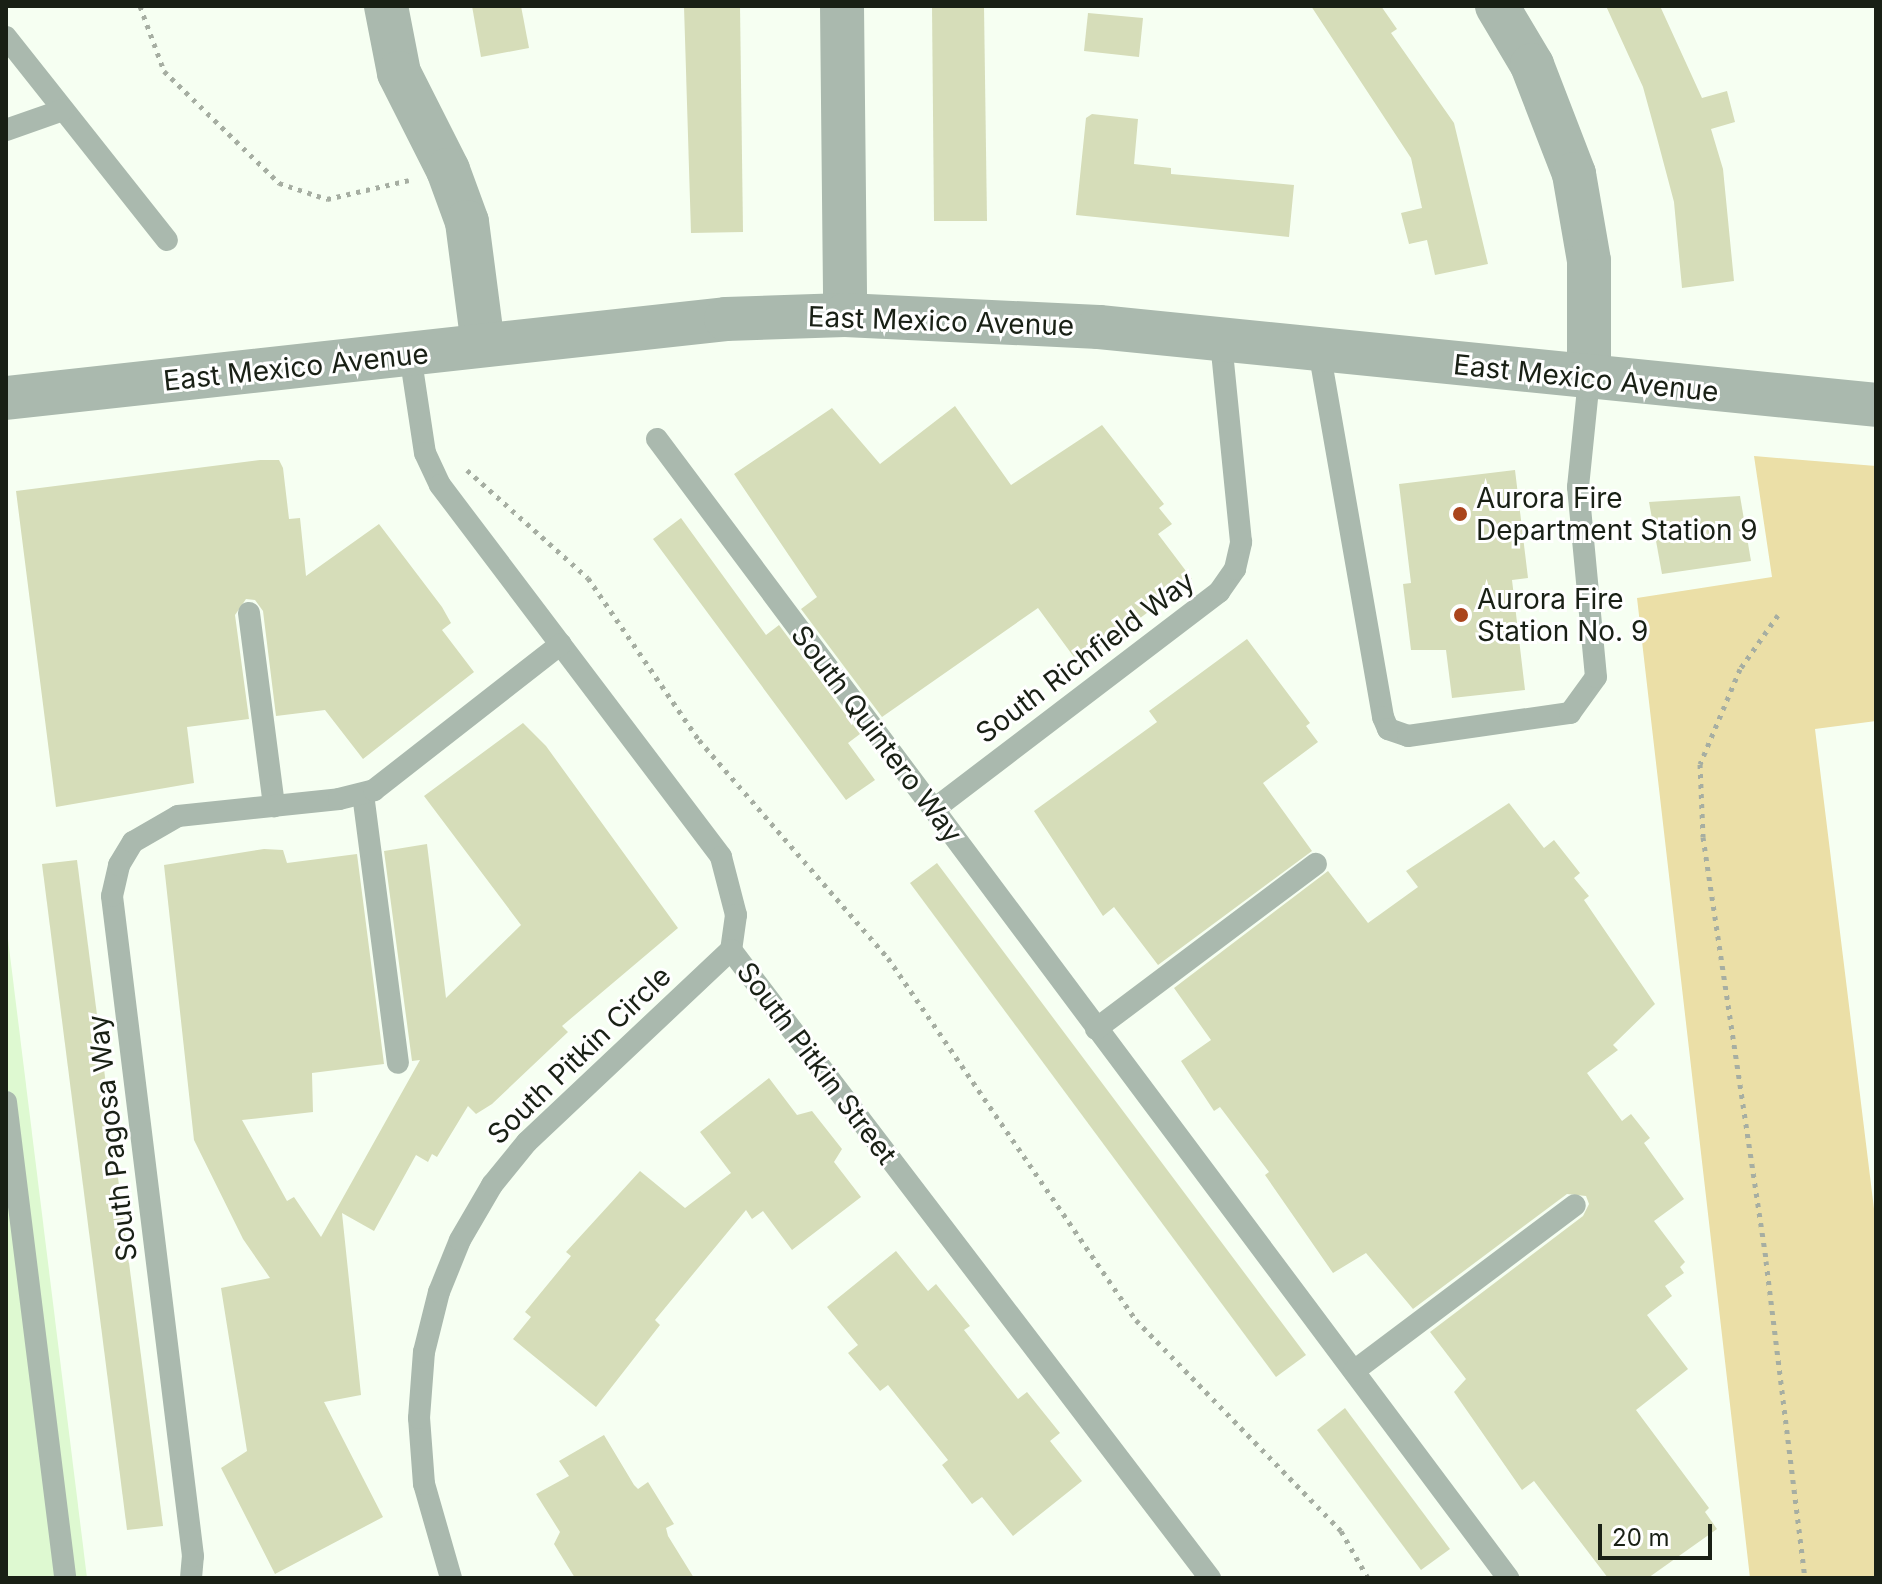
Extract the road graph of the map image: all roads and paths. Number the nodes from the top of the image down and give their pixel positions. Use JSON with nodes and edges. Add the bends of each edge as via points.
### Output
{"nodes":[{"id":1,"x":140,"y":6,"type":"edge"},
{"id":2,"x":386,"y":6,"type":"edge"},
{"id":3,"x":842,"y":6,"type":"edge"},
{"id":4,"x":1497,"y":6,"type":"edge"},
{"id":5,"x":6,"y":37,"type":"edge"},
{"id":6,"x":63,"y":110,"type":"junction"},
{"id":7,"x":6,"y":130,"type":"edge"},
{"id":8,"x":448,"y":170,"type":"junction"},
{"id":9,"x":167,"y":240,"type":"dead end"},
{"id":10,"x":845,"y":315,"type":"junction"},
{"id":11,"x":1221,"y":340,"type":"junction"},
{"id":12,"x":483,"y":345,"type":"junction"},
{"id":13,"x":1319,"y":350,"type":"junction"},
{"id":14,"x":410,"y":354,"type":"junction"},
{"id":15,"x":1589,"y":379,"type":"junction"},
{"id":16,"x":6,"y":398,"type":"edge"},
{"id":17,"x":1876,"y":405,"type":"edge"},
{"id":18,"x":657,"y":439,"type":"dead end"},
{"id":19,"x":425,"y":453,"type":"junction"},
{"id":20,"x":249,"y":613,"type":"dead end"},
{"id":21,"x":1778,"y":615,"type":"dead end"},
{"id":22,"x":561,"y":644,"type":"junction"},
{"id":23,"x":363,"y":794,"type":"junction"},
{"id":24,"x":274,"y":806,"type":"junction"},
{"id":25,"x":933,"y":810,"type":"junction"},
{"id":26,"x":1316,"y":864,"type":"dead end"},
{"id":27,"x":731,"y":950,"type":"junction"},
{"id":28,"x":1096,"y":1029,"type":"junction"},
{"id":29,"x":398,"y":1063,"type":"dead end"},
{"id":30,"x":6,"y":1102,"type":"edge"},
{"id":31,"x":1575,"y":1205,"type":"dead end"},
{"id":32,"x":1354,"y":1371,"type":"junction"},
{"id":33,"x":65,"y":1578,"type":"edge"},
{"id":34,"x":191,"y":1578,"type":"edge"},
{"id":35,"x":451,"y":1578,"type":"edge"},
{"id":36,"x":1210,"y":1578,"type":"edge"},
{"id":37,"x":1368,"y":1578,"type":"edge"},
{"id":38,"x":1508,"y":1578,"type":"edge"},
{"id":39,"x":1805,"y":1578,"type":"edge"}],
"edges":[{"from":1,"to":8,"type":"path","via":[[164,71],[279,183],[327,199]]},
{"from":2,"to":8,"type":"street","via":[[399,73]]},
{"from":3,"to":10,"type":"street"},
{"from":4,"to":15,"type":"street","via":[[1532,65],[1574,174],[1589,261]]},
{"from":5,"to":6,"type":"lane"},
{"from":6,"to":7,"type":"lane"},
{"from":6,"to":9,"type":"lane"},
{"from":8,"to":12,"type":"street","via":[[467,222]]},
{"from":10,"to":11,"type":"street","name":"East Mexico Avenue","via":[[958,316]]},
{"from":10,"to":12,"type":"street","name":"East Mexico Avenue","via":[[726,319]]},
{"from":11,"to":13,"type":"street","name":"East Mexico Avenue"},
{"from":11,"to":25,"type":"lane","name":"South Richfield Way","via":[[1241,542],[1235,569],[1219,592]]},
{"from":12,"to":14,"type":"street","name":"East Mexico Avenue"},
{"from":13,"to":15,"type":"street","name":"East Mexico Avenue"},
{"from":13,"to":15,"type":"lane","via":[[1383,717],[1388,729],[1408,736],[1570,713],[1596,677],[1578,487]]},
{"from":14,"to":16,"type":"street","name":"East Mexico Avenue"},
{"from":14,"to":19,"type":"lane","name":"South Pitkin Street"},
{"from":15,"to":17,"type":"street","name":"East Mexico Avenue"},
{"from":18,"to":25,"type":"lane","name":"South Quintero Way"},
{"from":19,"to":22,"type":"lane","name":"South Pitkin Street","via":[[440,485]]},
{"from":19,"to":37,"type":"path","via":[[475,473],[588,578],[699,740],[888,958],[1136,1320],[1341,1531]]},
{"from":20,"to":24,"type":"lane"},
{"from":21,"to":39,"type":"path","via":[[1740,669],[1700,764],[1703,837],[1766,1261]]},
{"from":22,"to":23,"type":"lane","name":"South Pagosa Way"},
{"from":22,"to":27,"type":"lane","name":"South Pitkin Street","via":[[721,857],[736,915]]},
{"from":23,"to":24,"type":"lane","name":"South Pagosa Way"},
{"from":23,"to":29,"type":"lane"},
{"from":24,"to":34,"type":"lane","name":"South Pagosa Way","via":[[178,816],[152,827],[133,842],[119,865],[112,896],[193,1556]]},
{"from":25,"to":28,"type":"lane","name":"South Quintero Way"},
{"from":26,"to":28,"type":"lane"},
{"from":27,"to":35,"type":"lane","name":"South Pitkin Circle","via":[[527,1142],[492,1185],[460,1240],[439,1292],[424,1352],[419,1418],[424,1484]]},
{"from":27,"to":36,"type":"lane","name":"South Pitkin Street"},
{"from":28,"to":32,"type":"lane","name":"South Quintero Way"},
{"from":30,"to":33,"type":"lane"},
{"from":31,"to":32,"type":"lane"},
{"from":32,"to":38,"type":"lane","name":"South Quintero Way"}]}
